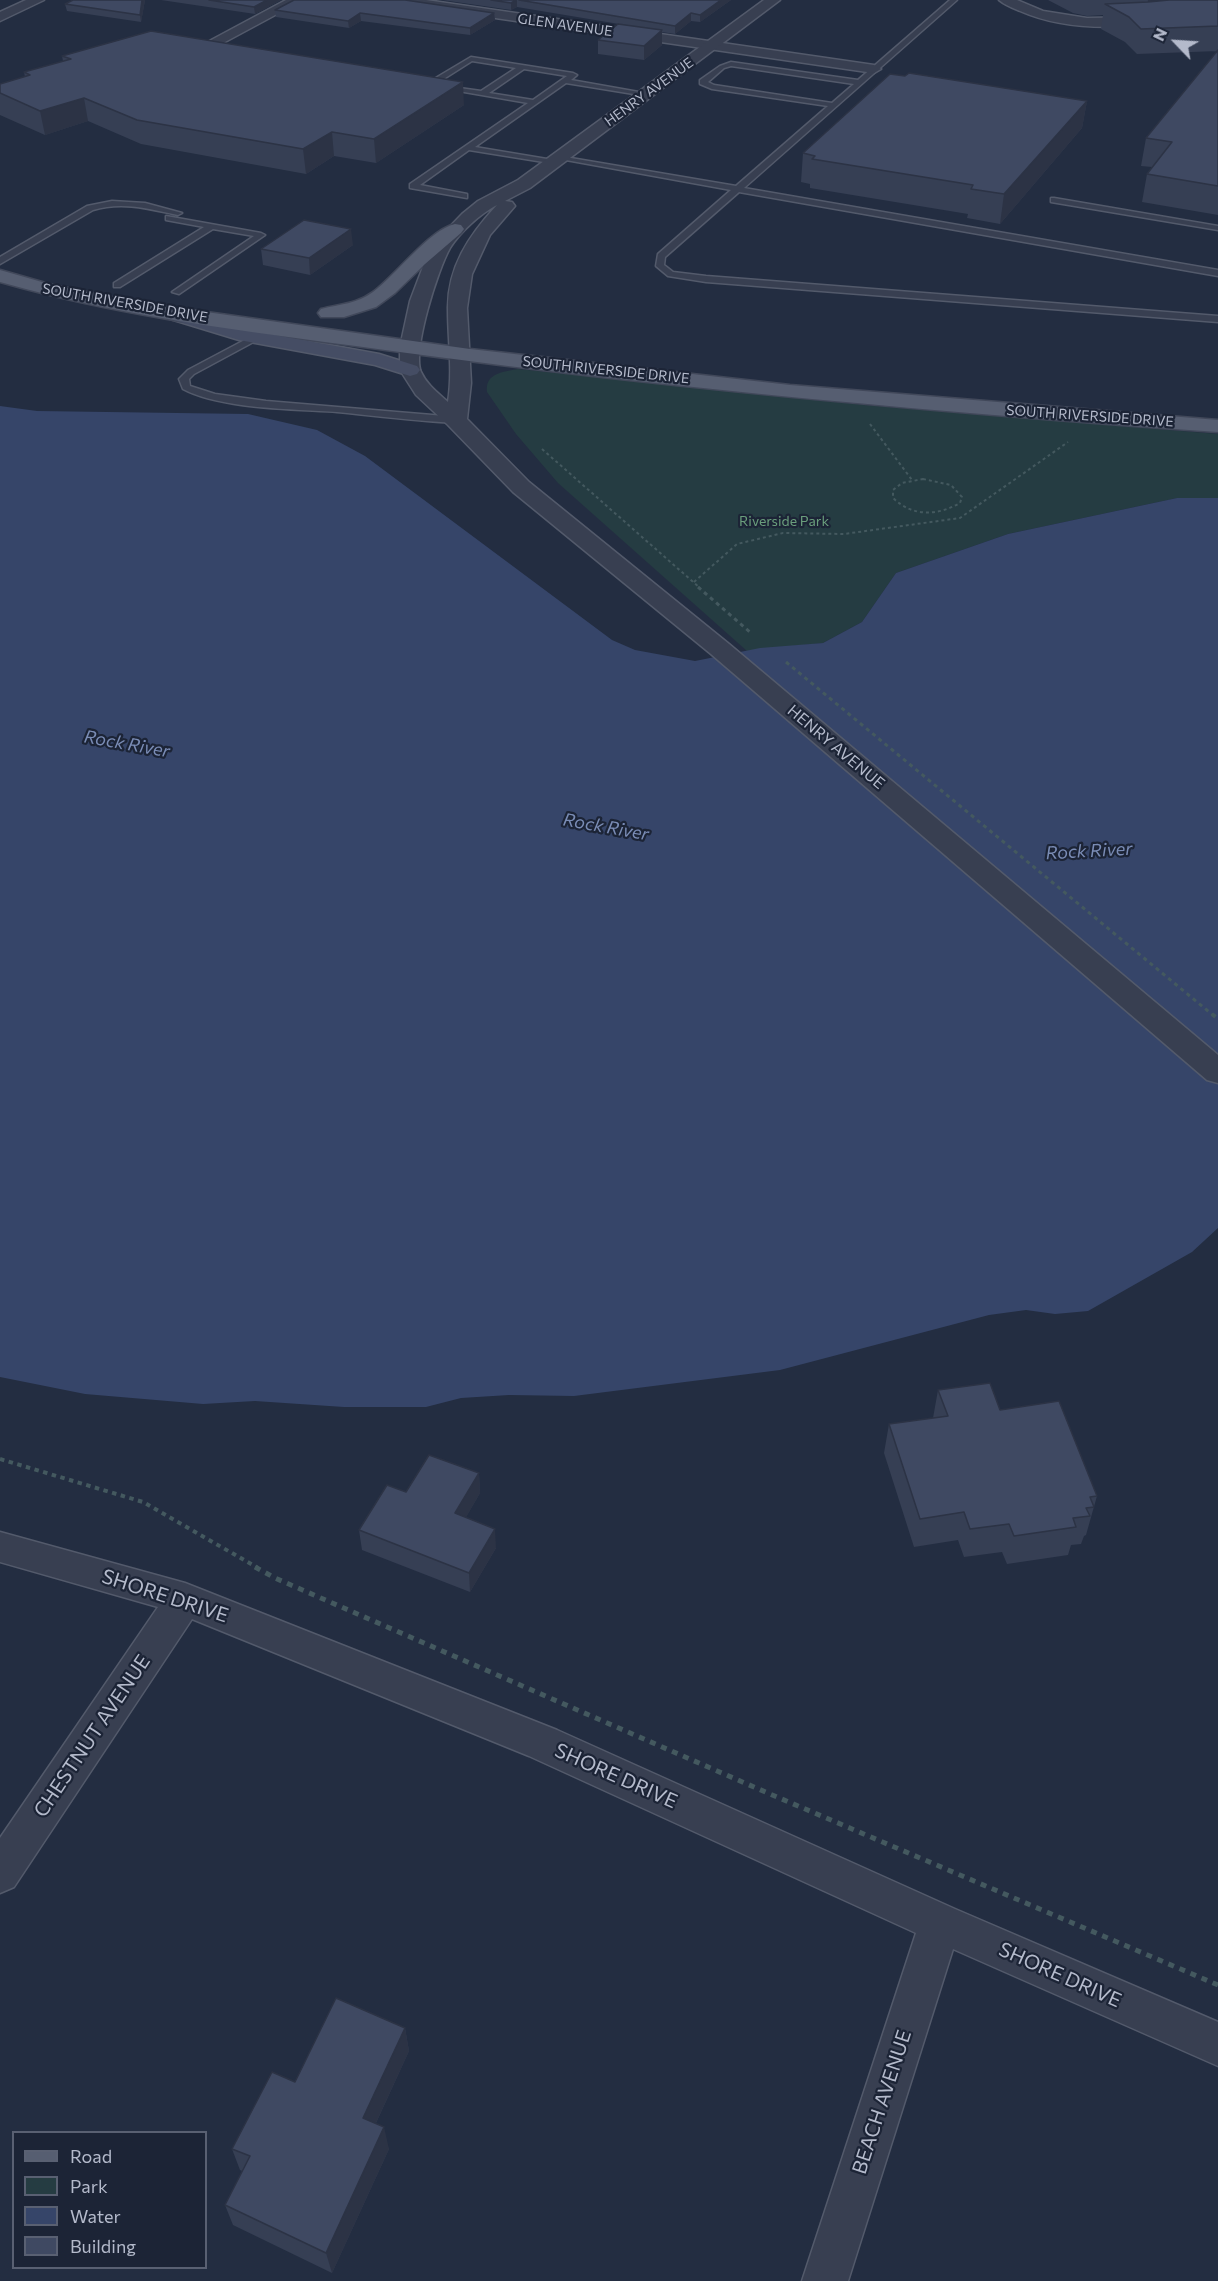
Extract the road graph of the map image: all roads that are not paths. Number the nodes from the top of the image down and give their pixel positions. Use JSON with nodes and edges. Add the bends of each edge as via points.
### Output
{"nodes":[{"id":1,"x":37,"y":0,"type":"edge"},
{"id":2,"x":296,"y":0,"type":"edge"},
{"id":3,"x":399,"y":0,"type":"edge"},
{"id":4,"x":773,"y":0,"type":"edge"},
{"id":5,"x":954,"y":0,"type":"edge"},
{"id":6,"x":1006,"y":0,"type":"edge"},
{"id":7,"x":530,"y":6,"type":"edge"},
{"id":8,"x":1208,"y":9,"type":"edge"},
{"id":9,"x":0,"y":17,"type":"edge"},
{"id":10,"x":512,"y":17,"type":"junction"},
{"id":11,"x":711,"y":46,"type":"junction"},
{"id":12,"x":194,"y":53,"type":"edge"},
{"id":13,"x":523,"y":67,"type":"junction"},
{"id":14,"x":874,"y":69,"type":"junction"},
{"id":15,"x":564,"y":81,"type":"junction"},
{"id":16,"x":858,"y":82,"type":"junction"},
{"id":17,"x":416,"y":83,"type":"edge"},
{"id":18,"x":428,"y":85,"type":"junction"},
{"id":19,"x":482,"y":94,"type":"junction"},
{"id":20,"x":646,"y":94,"type":"junction"},
{"id":21,"x":534,"y":102,"type":"junction"},
{"id":22,"x":833,"y":105,"type":"junction"},
{"id":23,"x":468,"y":148,"type":"junction"},
{"id":24,"x":554,"y":162,"type":"junction"},
{"id":25,"x":682,"y":180,"type":"junction"},
{"id":26,"x":524,"y":184,"type":"junction"},
{"id":27,"x":737,"y":190,"type":"junction"},
{"id":28,"x":464,"y":195,"type":"dead end"},
{"id":29,"x":1054,"y":200,"type":"dead end"},
{"id":30,"x":178,"y":213,"type":"dead end"},
{"id":31,"x":169,"y":218,"type":"dead end"},
{"id":32,"x":212,"y":226,"type":"junction"},
{"id":33,"x":1218,"y":228,"type":"edge"},
{"id":34,"x":455,"y":229,"type":"junction"},
{"id":35,"x":0,"y":261,"type":"edge"},
{"id":36,"x":1218,"y":273,"type":"edge"},
{"id":37,"x":0,"y":275,"type":"edge"},
{"id":38,"x":117,"y":285,"type":"junction"},
{"id":39,"x":176,"y":292,"type":"junction"},
{"id":40,"x":208,"y":296,"type":"dead end"},
{"id":41,"x":307,"y":310,"type":"dead end"},
{"id":42,"x":328,"y":313,"type":"junction"},
{"id":43,"x":174,"y":314,"type":"junction"},
{"id":44,"x":1218,"y":319,"type":"edge"},
{"id":45,"x":372,"y":320,"type":"dead end"},
{"id":46,"x":393,"y":322,"type":"dead end"},
{"id":47,"x":414,"y":326,"type":"junction"},
{"id":48,"x":466,"y":332,"type":"junction"},
{"id":49,"x":256,"y":338,"type":"junction"},
{"id":50,"x":410,"y":347,"type":"junction"},
{"id":51,"x":458,"y":354,"type":"junction"},
{"id":52,"x":410,"y":370,"type":"junction"},
{"id":53,"x":876,"y":379,"type":"dead end"},
{"id":54,"x":1218,"y":409,"type":"edge"},
{"id":55,"x":456,"y":420,"type":"junction"},
{"id":56,"x":1218,"y":426,"type":"edge"},
{"id":57,"x":1218,"y":1072,"type":"edge"},
{"id":58,"x":0,"y":1547,"type":"edge"},
{"id":59,"x":185,"y":1599,"type":"junction"},
{"id":60,"x":0,"y":1873,"type":"edge"},
{"id":61,"x":940,"y":1923,"type":"junction"},
{"id":62,"x":1218,"y":2044,"type":"edge"},
{"id":63,"x":825,"y":2281,"type":"edge"}],
"edges":[{"from":1,"to":9,"type":"street"},
{"from":2,"to":12,"type":"street"},
{"from":3,"to":10,"type":"street","name":"GLEN AVENUE"},
{"from":4,"to":11,"type":"street","name":"HENRY AVENUE"},
{"from":5,"to":14,"type":"lane"},
{"from":6,"to":8,"type":"street","via":[[1040,15],[1087,22],[1146,21]]},
{"from":7,"to":10,"type":"street"},
{"from":10,"to":11,"type":"street","name":"GLEN AVENUE"},
{"from":11,"to":14,"type":"street","name":"GLEN AVENUE"},
{"from":11,"to":20,"type":"street","name":"HENRY AVENUE"},
{"from":13,"to":15,"type":"lane","via":[[573,75]]},
{"from":13,"to":18,"type":"lane","via":[[471,59]]},
{"from":13,"to":19,"type":"lane"},
{"from":14,"to":16,"type":"lane"},
{"from":15,"to":20,"type":"lane"},
{"from":15,"to":21,"type":"lane"},
{"from":16,"to":22,"type":"lane"},
{"from":16,"to":22,"type":"lane","via":[[731,64],[703,82],[711,87]]},
{"from":17,"to":18,"type":"lane"},
{"from":18,"to":19,"type":"lane"},
{"from":19,"to":21,"type":"lane"},
{"from":20,"to":24,"type":"street","name":"HENRY AVENUE"},
{"from":21,"to":23,"type":"lane"},
{"from":22,"to":27,"type":"lane"},
{"from":23,"to":24,"type":"lane"},
{"from":23,"to":28,"type":"lane","via":[[413,186]]},
{"from":24,"to":25,"type":"lane"},
{"from":24,"to":25,"type":"lane","via":[[590,172]]},
{"from":24,"to":26,"type":"street","name":"HENRY AVENUE"},
{"from":25,"to":27,"type":"lane"},
{"from":26,"to":34,"type":"street","name":"HENRY AVENUE","via":[[484,205]]},
{"from":26,"to":48,"type":"street","name":"HENRY AVENUE","via":[[481,234],[468,260],[457,290]]},
{"from":27,"to":36,"type":"lane"},
{"from":27,"to":44,"type":"lane","via":[[661,256],[664,271],[705,279]]},
{"from":29,"to":33,"type":"lane"},
{"from":30,"to":35,"type":"lane","via":[[125,202],[102,203]]},
{"from":31,"to":32,"type":"lane"},
{"from":32,"to":38,"type":"lane"},
{"from":32,"to":39,"type":"lane","via":[[261,235]]},
{"from":34,"to":42,"type":"main road","via":[[376,300],[354,310]]},
{"from":34,"to":47,"type":"street","name":"HENRY AVENUE","via":[[433,264]]},
{"from":37,"to":38,"type":"main road","name":"SOUTH RIVERSIDE DRIVE"},
{"from":37,"to":43,"type":"main road","name":"SOUTH RIVERSIDE DRIVE","via":[[77,297]]},
{"from":38,"to":39,"type":"main road","name":"SOUTH RIVERSIDE DRIVE"},
{"from":39,"to":40,"type":"main road","name":"SOUTH RIVERSIDE DRIVE"},
{"from":41,"to":42,"type":"main road"},
{"from":42,"to":45,"type":"main road"},
{"from":43,"to":49,"type":"main road"},
{"from":43,"to":50,"type":"main road","name":"SOUTH RIVERSIDE DRIVE"},
{"from":46,"to":47,"type":"main road"},
{"from":47,"to":48,"type":"main road"},
{"from":47,"to":50,"type":"street","name":"HENRY AVENUE"},
{"from":48,"to":51,"type":"street","name":"HENRY AVENUE"},
{"from":49,"to":52,"type":"main road","via":[[379,360]]},
{"from":49,"to":55,"type":"lane","via":[[191,372],[184,379],[186,387],[206,395],[256,402]]},
{"from":50,"to":51,"type":"main road","name":"SOUTH RIVERSIDE DRIVE"},
{"from":50,"to":52,"type":"street","name":"HENRY AVENUE"},
{"from":51,"to":55,"type":"street","name":"HENRY AVENUE"},
{"from":51,"to":56,"type":"main road","name":"SOUTH RIVERSIDE DRIVE","via":[[944,405]]},
{"from":52,"to":55,"type":"street","name":"HENRY AVENUE","via":[[423,391]]},
{"from":53,"to":54,"type":"main road","name":"SOUTH RIVERSIDE DRIVE"},
{"from":55,"to":57,"type":"street","name":"HENRY AVENUE","via":[[521,486],[720,649]]},
{"from":58,"to":59,"type":"street","name":"SHORE DRIVE"},
{"from":59,"to":60,"type":"street","name":"CHESTNUT AVENUE"},
{"from":59,"to":61,"type":"street","name":"SHORE DRIVE","via":[[543,1743]]},
{"from":61,"to":62,"type":"street","name":"SHORE DRIVE"},
{"from":61,"to":63,"type":"street","name":"BEACH AVENUE"}]}
